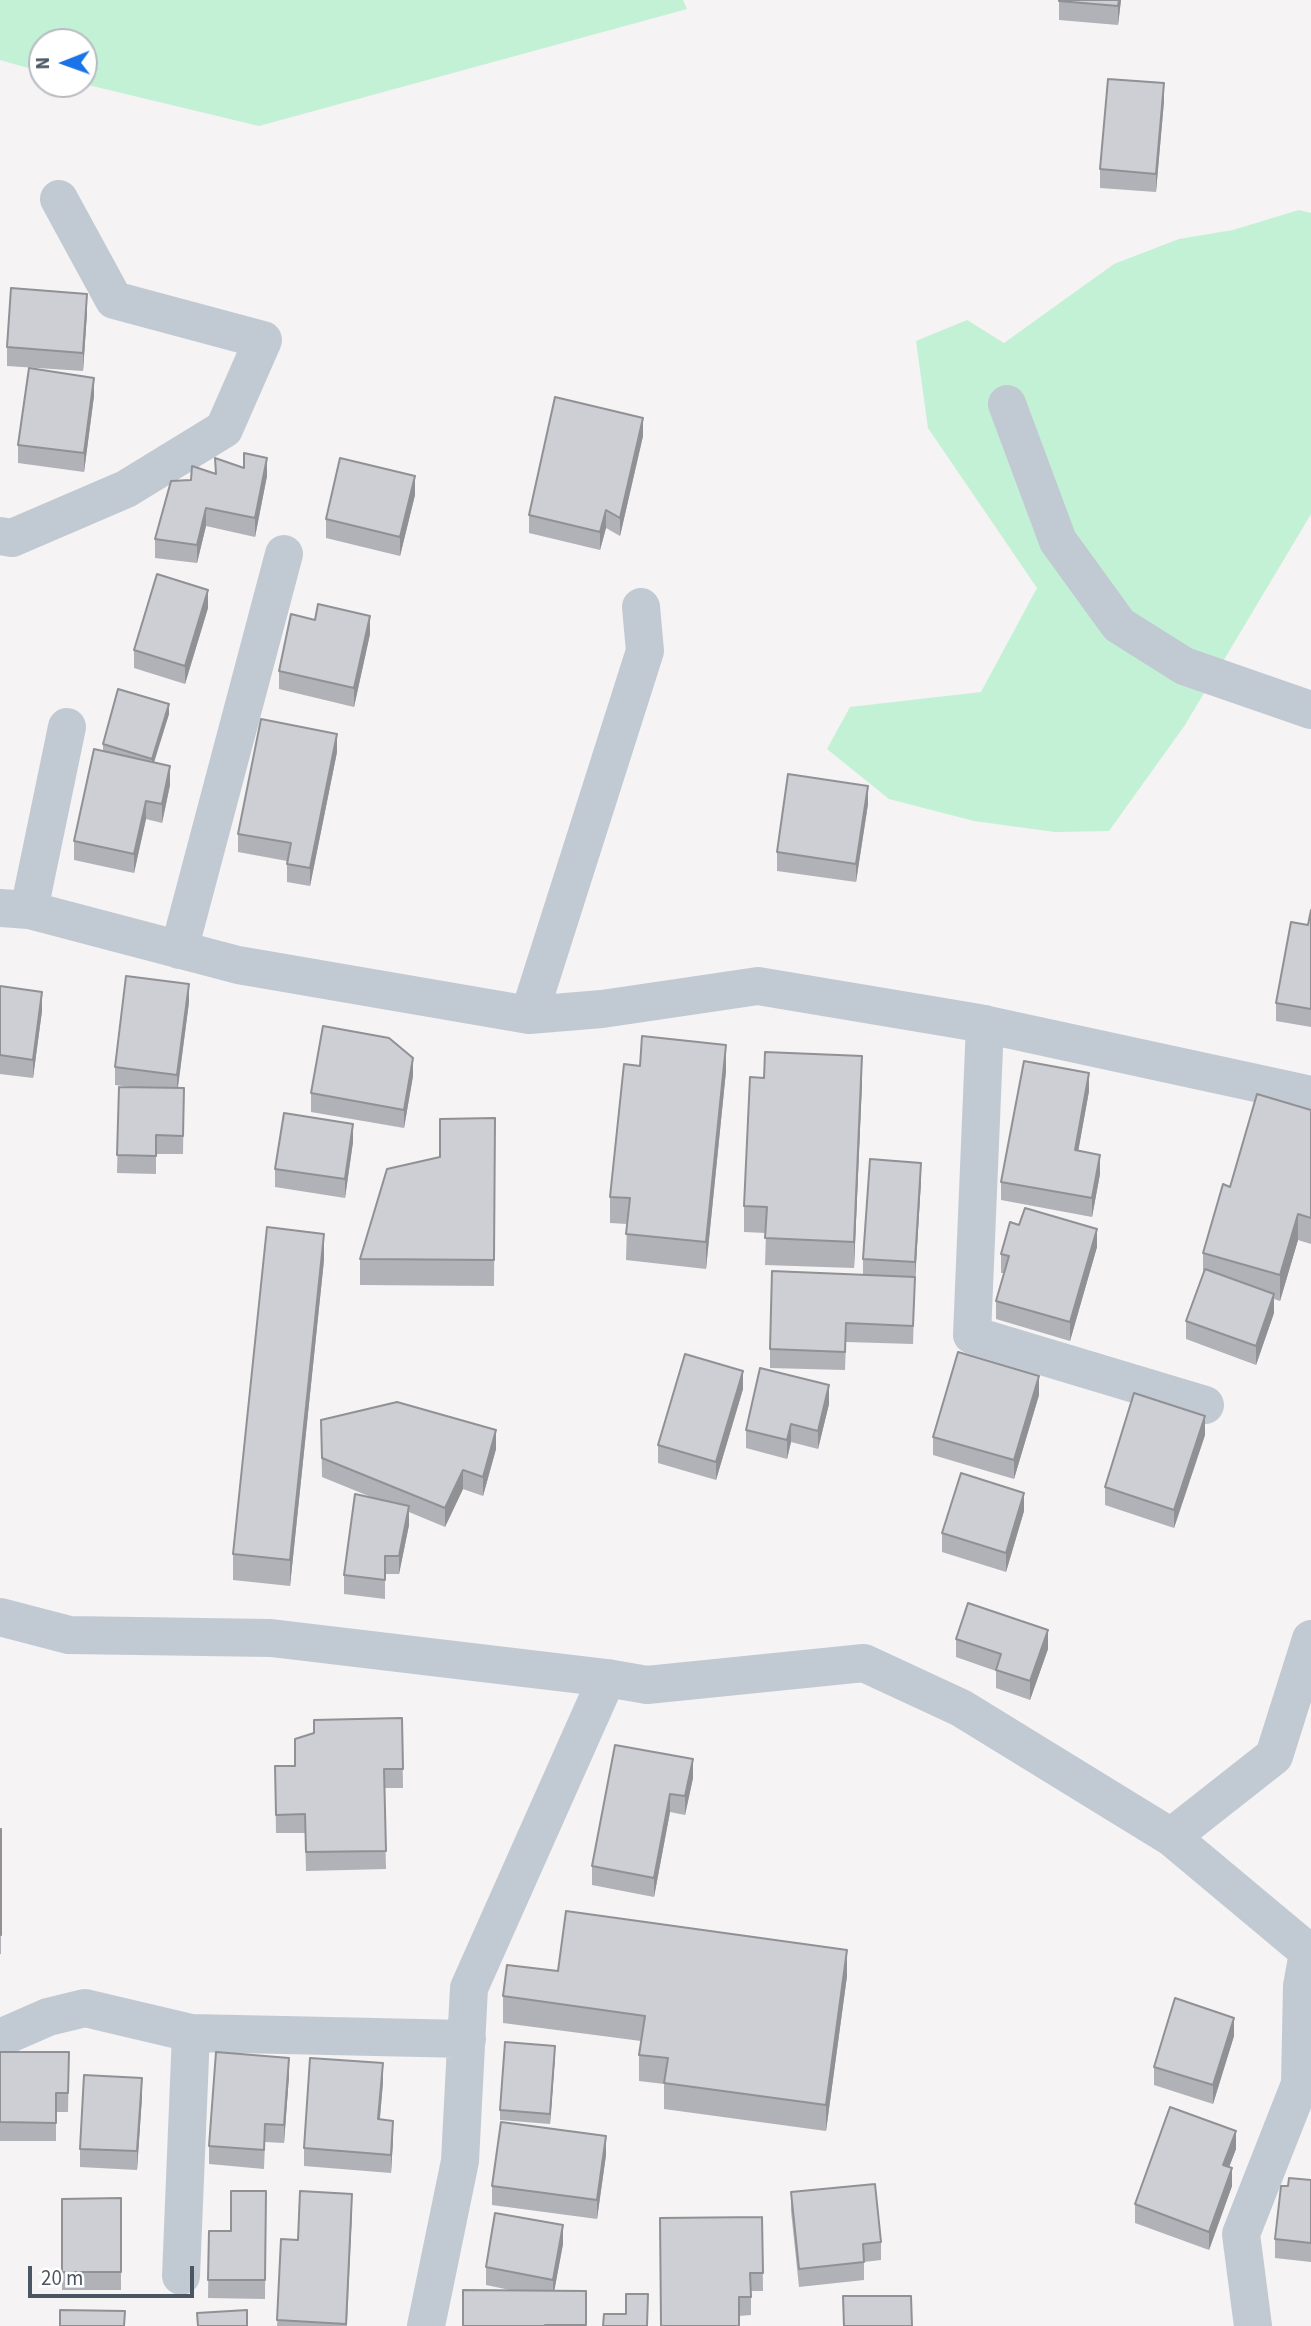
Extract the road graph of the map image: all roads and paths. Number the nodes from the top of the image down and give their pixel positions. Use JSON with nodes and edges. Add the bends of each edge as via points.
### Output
{"nodes":[{"id":1,"x":59,"y":199,"type":"dead end"},
{"id":2,"x":1007,"y":404,"type":"dead end"},
{"id":3,"x":0,"y":536,"type":"edge"},
{"id":4,"x":284,"y":554,"type":"dead end"},
{"id":5,"x":641,"y":607,"type":"dead end"},
{"id":6,"x":1311,"y":710,"type":"edge"},
{"id":7,"x":67,"y":727,"type":"dead end"},
{"id":8,"x":15,"y":909,"type":"edge"},
{"id":9,"x":179,"y":950,"type":"junction"},
{"id":10,"x":529,"y":1014,"type":"junction"},
{"id":11,"x":985,"y":1024,"type":"junction"},
{"id":12,"x":1311,"y":1096,"type":"edge"},
{"id":13,"x":1205,"y":1405,"type":"dead end"},
{"id":14,"x":0,"y":1617,"type":"edge"},
{"id":15,"x":1311,"y":1639,"type":"edge"},
{"id":16,"x":607,"y":1678,"type":"junction"},
{"id":17,"x":1171,"y":1837,"type":"junction"},
{"id":18,"x":1310,"y":1953,"type":"edge"},
{"id":19,"x":191,"y":2033,"type":"junction"},
{"id":20,"x":0,"y":2038,"type":"edge"},
{"id":21,"x":467,"y":2039,"type":"junction"},
{"id":22,"x":181,"y":2276,"type":"dead end"},
{"id":23,"x":426,"y":2326,"type":"edge"},
{"id":24,"x":1253,"y":2326,"type":"edge"}],
"edges":[{"from":1,"to":3,"type":"street","via":[[114,300],[263,340],[224,429],[126,489],[12,538]]},
{"from":2,"to":6,"type":"street","via":[[1058,541],[1119,625],[1184,666]]},
{"from":4,"to":9,"type":"street"},
{"from":5,"to":10,"type":"street","via":[[645,651]]},
{"from":7,"to":8,"type":"street"},
{"from":8,"to":9,"type":"street"},
{"from":9,"to":10,"type":"street","via":[[237,965]]},
{"from":10,"to":11,"type":"street","via":[[602,1009],[758,986]]},
{"from":11,"to":12,"type":"street"},
{"from":11,"to":13,"type":"street","via":[[972,1335]]},
{"from":14,"to":16,"type":"street","via":[[69,1635],[271,1638]]},
{"from":15,"to":17,"type":"street","via":[[1274,1756]]},
{"from":16,"to":17,"type":"street","via":[[647,1685],[864,1662],[961,1708]]},
{"from":16,"to":21,"type":"street","via":[[469,1988]]},
{"from":17,"to":18,"type":"street"},
{"from":18,"to":24,"type":"street","via":[[1301,1986],[1300,2084],[1241,2234]]},
{"from":19,"to":20,"type":"street","via":[[85,2008],[48,2017]]},
{"from":19,"to":21,"type":"street"},
{"from":19,"to":22,"type":"street"},
{"from":21,"to":23,"type":"street","via":[[460,2161]]}]}
